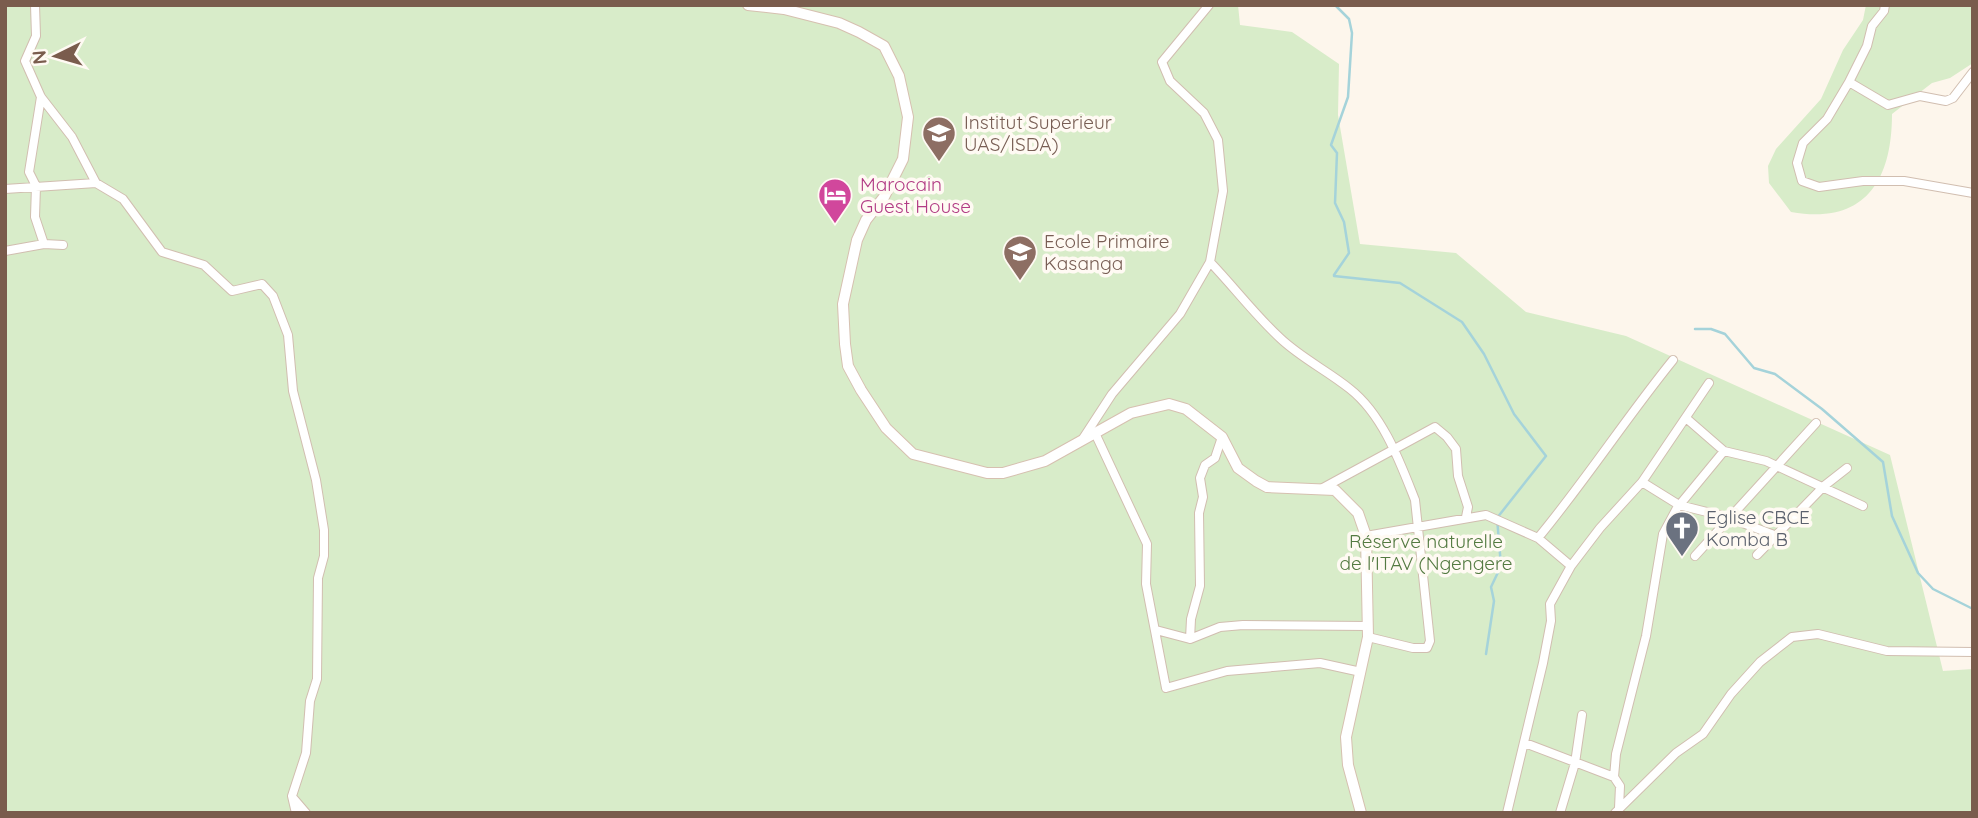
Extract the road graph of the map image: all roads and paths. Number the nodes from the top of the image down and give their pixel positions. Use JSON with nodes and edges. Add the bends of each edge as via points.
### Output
{"nodes":[{"id":1,"x":35,"y":5,"type":"edge"},
{"id":2,"x":748,"y":5,"type":"edge"},
{"id":3,"x":1209,"y":5,"type":"edge"},
{"id":4,"x":1885,"y":5,"type":"edge"},
{"id":5,"x":1973,"y":72,"type":"edge"},
{"id":6,"x":1849,"y":82,"type":"junction"},
{"id":7,"x":41,"y":97,"type":"junction"},
{"id":8,"x":96,"y":183,"type":"junction"},
{"id":9,"x":36,"y":186,"type":"junction"},
{"id":10,"x":5,"y":189,"type":"edge"},
{"id":11,"x":1973,"y":193,"type":"edge"},
{"id":12,"x":44,"y":244,"type":"junction"},
{"id":13,"x":63,"y":245,"type":"dead end"},
{"id":14,"x":5,"y":251,"type":"edge"},
{"id":15,"x":1210,"y":262,"type":"junction"},
{"id":16,"x":1673,"y":360,"type":"dead end"},
{"id":17,"x":1709,"y":383,"type":"dead end"},
{"id":18,"x":1685,"y":418,"type":"junction"},
{"id":19,"x":1816,"y":423,"type":"dead end"},
{"id":20,"x":1095,"y":433,"type":"junction"},
{"id":21,"x":1222,"y":437,"type":"junction"},
{"id":22,"x":1082,"y":440,"type":"junction"},
{"id":23,"x":1724,"y":451,"type":"junction"},
{"id":24,"x":1394,"y":452,"type":"junction"},
{"id":25,"x":1774,"y":467,"type":"junction"},
{"id":26,"x":1847,"y":468,"type":"dead end"},
{"id":27,"x":1642,"y":482,"type":"junction"},
{"id":28,"x":1824,"y":486,"type":"junction"},
{"id":29,"x":1319,"y":490,"type":"junction"},
{"id":30,"x":1679,"y":505,"type":"junction"},
{"id":31,"x":1863,"y":506,"type":"dead end"},
{"id":32,"x":1466,"y":517,"type":"junction"},
{"id":33,"x":1727,"y":517,"type":"junction"},
{"id":34,"x":1416,"y":527,"type":"junction"},
{"id":35,"x":1774,"y":535,"type":"junction"},
{"id":36,"x":1366,"y":536,"type":"junction"},
{"id":37,"x":1538,"y":538,"type":"junction"},
{"id":38,"x":1757,"y":555,"type":"dead end"},
{"id":39,"x":1695,"y":556,"type":"dead end"},
{"id":40,"x":1572,"y":566,"type":"junction"},
{"id":41,"x":1156,"y":630,"type":"junction"},
{"id":42,"x":1368,"y":631,"type":"junction"},
{"id":43,"x":1191,"y":639,"type":"junction"},
{"id":44,"x":1973,"y":652,"type":"edge"},
{"id":45,"x":1361,"y":672,"type":"junction"},
{"id":46,"x":1582,"y":715,"type":"dead end"},
{"id":47,"x":1525,"y":743,"type":"junction"},
{"id":48,"x":1575,"y":763,"type":"junction"},
{"id":49,"x":1614,"y":777,"type":"junction"},
{"id":50,"x":292,"y":796,"type":"junction"},
{"id":51,"x":1617,"y":810,"type":"edge"},
{"id":52,"x":296,"y":813,"type":"edge"},
{"id":53,"x":306,"y":813,"type":"edge"},
{"id":54,"x":1361,"y":813,"type":"edge"},
{"id":55,"x":1507,"y":813,"type":"edge"},
{"id":56,"x":1560,"y":813,"type":"edge"}],
"edges":[{"from":1,"to":7,"type":"street","via":[[36,36],[25,61]]},
{"from":2,"to":22,"type":"street","via":[[784,9],[859,32],[884,46],[898,76],[908,117],[903,159],[857,240],[843,304],[848,366],[886,428],[921,458],[987,473],[1045,461]]},
{"from":3,"to":15,"type":"street","via":[[1162,62],[1170,81],[1204,113],[1218,140],[1223,191]]},
{"from":4,"to":6,"type":"street"},
{"from":5,"to":6,"type":"street","via":[[1946,101],[1920,96],[1888,105]]},
{"from":6,"to":11,"type":"street","via":[[1827,119],[1803,143],[1797,163],[1802,181],[1819,187],[1904,181]]},
{"from":7,"to":8,"type":"street","via":[[72,137]]},
{"from":7,"to":9,"type":"street","via":[[29,172]]},
{"from":8,"to":9,"type":"street"},
{"from":8,"to":50,"type":"street","via":[[123,199],[162,251],[204,265],[232,291],[262,284],[285,323],[293,391],[324,530],[318,578],[317,679],[310,701],[306,753]]},
{"from":9,"to":10,"type":"street"},
{"from":9,"to":12,"type":"street","via":[[36,217]]},
{"from":12,"to":13,"type":"street"},
{"from":12,"to":14,"type":"street"},
{"from":15,"to":22,"type":"street","via":[[1180,314],[1112,394]]},
{"from":15,"to":24,"type":"street","via":[[1279,337],[1351,389]]},
{"from":16,"to":37,"type":"street","via":[[1639,401],[1588,478]]},
{"from":17,"to":18,"type":"street"},
{"from":18,"to":23,"type":"street"},
{"from":18,"to":27,"type":"street"},
{"from":19,"to":25,"type":"street"},
{"from":20,"to":21,"type":"street","via":[[1131,413],[1169,404],[1186,409]]},
{"from":20,"to":22,"type":"street"},
{"from":20,"to":41,"type":"street","via":[[1147,544],[1146,584]]},
{"from":21,"to":29,"type":"street","via":[[1238,468],[1256,481]]},
{"from":21,"to":43,"type":"street","via":[[1216,458],[1205,466],[1200,478],[1200,586]]},
{"from":23,"to":25,"type":"street"},
{"from":23,"to":30,"type":"street"},
{"from":24,"to":29,"type":"street"},
{"from":24,"to":32,"type":"street","via":[[1435,427],[1447,437],[1455,449],[1468,507]]},
{"from":24,"to":34,"type":"street","via":[[1415,500]]},
{"from":25,"to":28,"type":"street"},
{"from":25,"to":33,"type":"street"},
{"from":26,"to":28,"type":"street"},
{"from":27,"to":30,"type":"street"},
{"from":27,"to":40,"type":"street"},
{"from":28,"to":31,"type":"street"},
{"from":28,"to":35,"type":"street"},
{"from":29,"to":36,"type":"street","via":[[1335,490],[1345,498],[1358,513]]},
{"from":30,"to":33,"type":"street"},
{"from":30,"to":49,"type":"street","via":[[1663,534],[1657,584]]},
{"from":32,"to":34,"type":"street"},
{"from":32,"to":37,"type":"street","via":[[1497,518]]},
{"from":33,"to":35,"type":"street"},
{"from":33,"to":39,"type":"street"},
{"from":34,"to":36,"type":"street"},
{"from":34,"to":42,"type":"street","via":[[1429,645],[1413,648]]},
{"from":35,"to":38,"type":"street"},
{"from":36,"to":42,"type":"street"},
{"from":37,"to":40,"type":"street"},
{"from":40,"to":47,"type":"street","via":[[1550,604],[1543,663]]},
{"from":41,"to":43,"type":"street"},
{"from":41,"to":45,"type":"street","via":[[1166,688],[1227,671],[1320,663]]},
{"from":42,"to":43,"type":"street","via":[[1243,625],[1220,627]]},
{"from":42,"to":45,"type":"street"},
{"from":44,"to":51,"type":"street","via":[[1888,651],[1818,634],[1792,637],[1760,662],[1703,734],[1676,753]]},
{"from":45,"to":54,"type":"street","via":[[1346,737]]},
{"from":46,"to":48,"type":"street"},
{"from":47,"to":48,"type":"street"},
{"from":47,"to":55,"type":"street"},
{"from":48,"to":49,"type":"street"},
{"from":48,"to":56,"type":"street"},
{"from":49,"to":51,"type":"street","via":[[1619,786]]},
{"from":50,"to":52,"type":"street"},
{"from":50,"to":53,"type":"street"}]}
